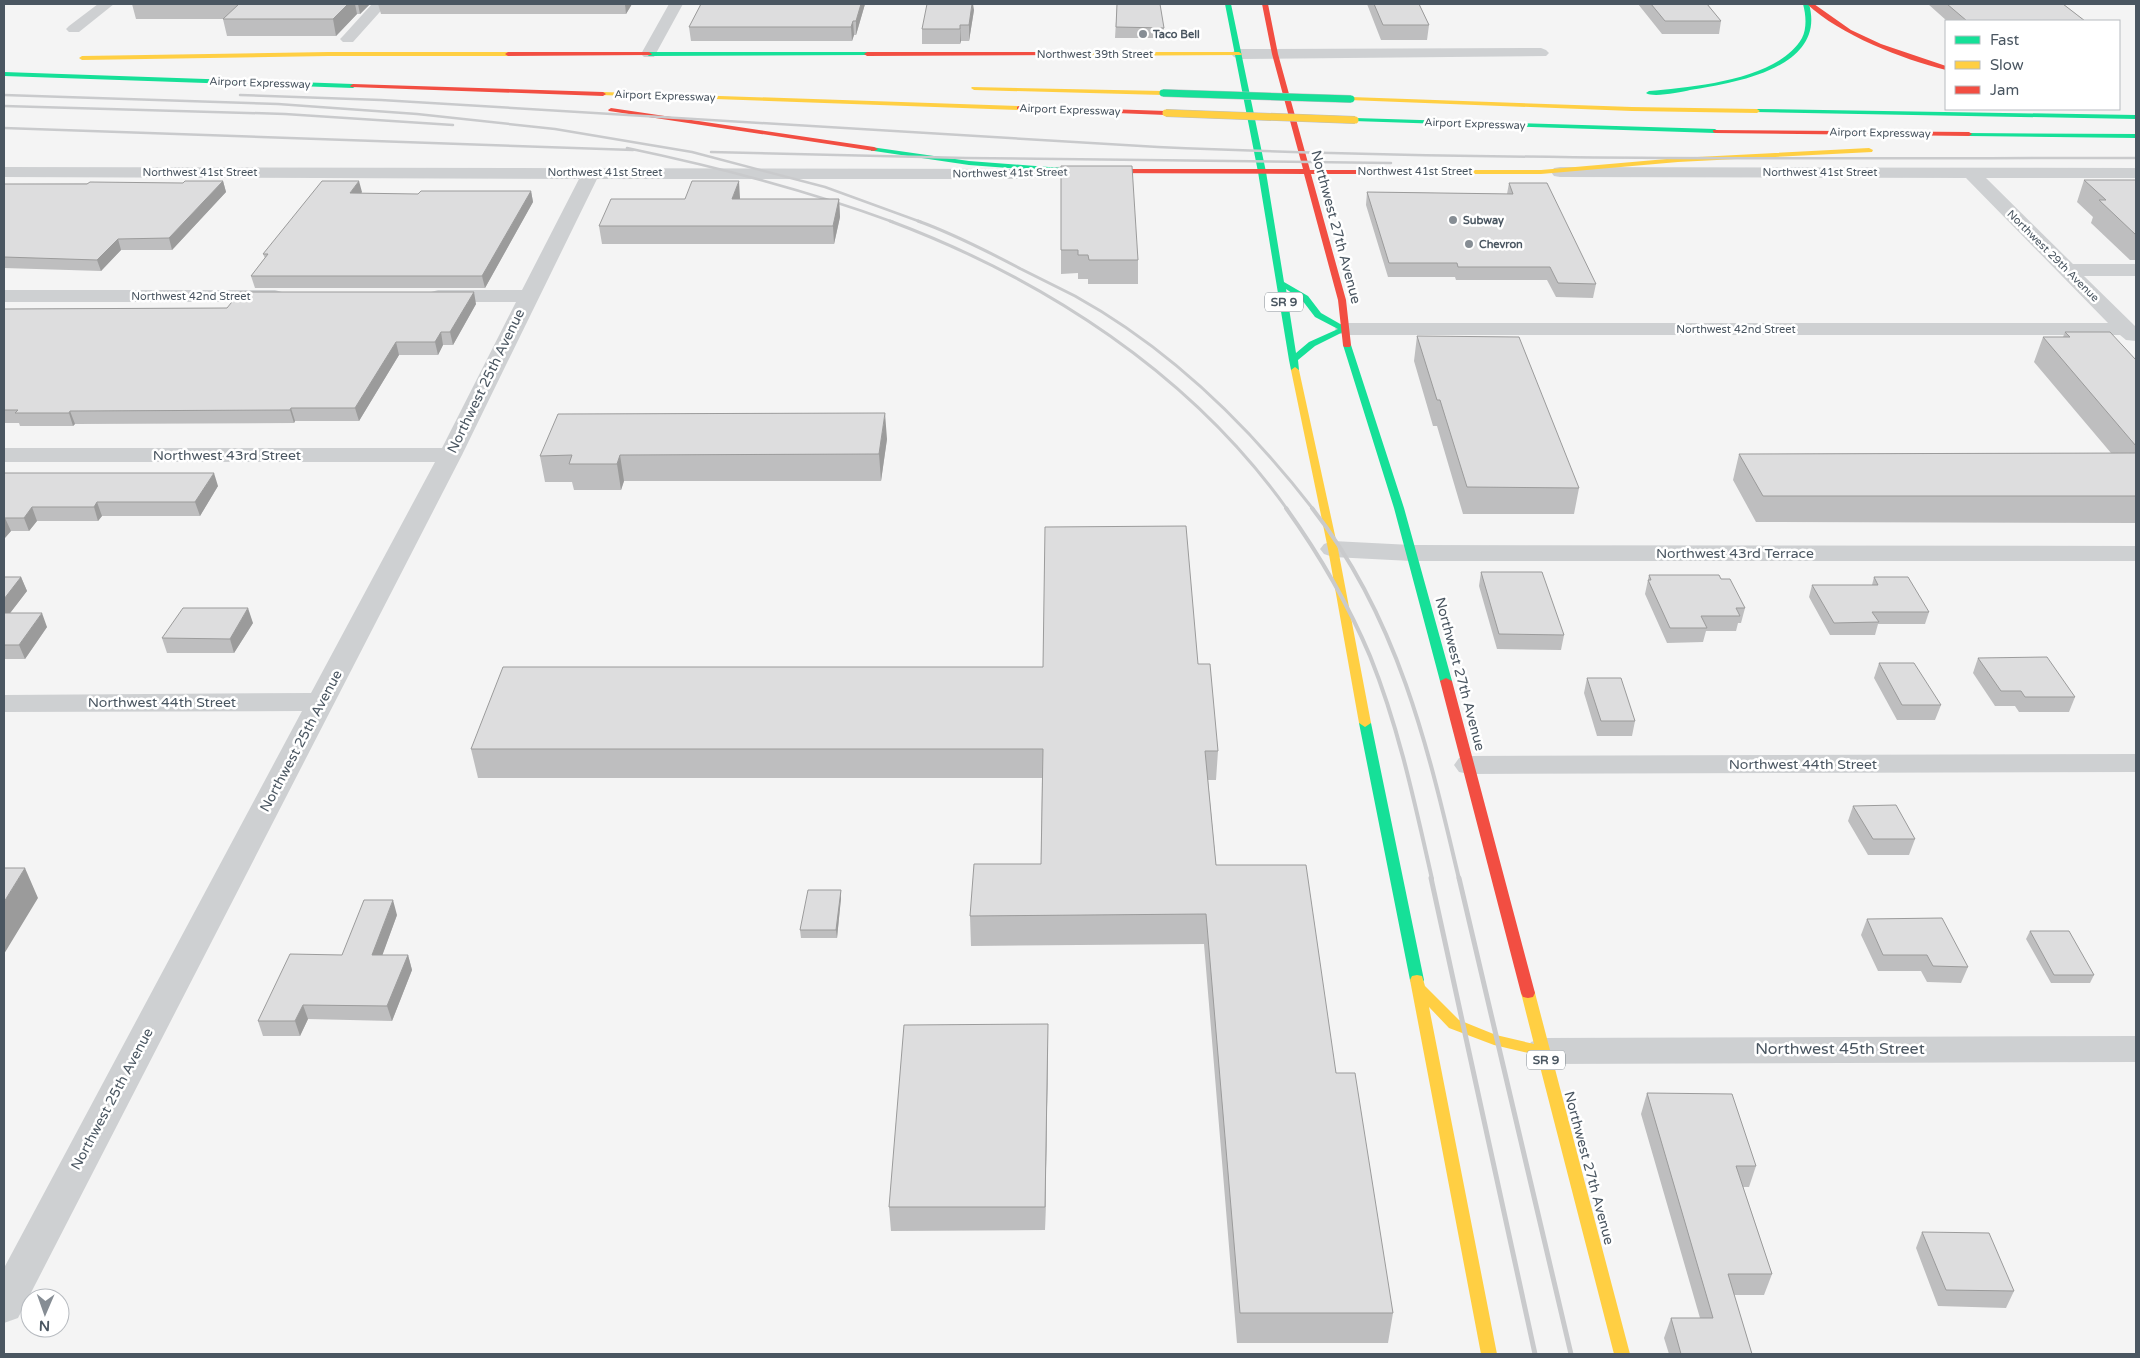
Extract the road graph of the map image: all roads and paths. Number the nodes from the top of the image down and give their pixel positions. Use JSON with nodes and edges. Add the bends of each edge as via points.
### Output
{"nodes":[{"id":1,"x":107,"y":4,"type":"edge"},
{"id":2,"x":380,"y":4,"type":"edge"},
{"id":3,"x":676,"y":4,"type":"edge"},
{"id":4,"x":1228,"y":4,"type":"edge"},
{"id":5,"x":1265,"y":4,"type":"edge"},
{"id":6,"x":1808,"y":4,"type":"edge"},
{"id":7,"x":74,"y":29,"type":"dead end"},
{"id":8,"x":348,"y":38,"type":"dead end"},
{"id":9,"x":1541,"y":52,"type":"dead end"},
{"id":10,"x":649,"y":54,"type":"junction"},
{"id":11,"x":1239,"y":54,"type":"junction"},
{"id":12,"x":1275,"y":54,"type":"junction"},
{"id":13,"x":77,"y":58,"type":"joint"},
{"id":14,"x":322,"y":66,"type":"dead end"},
{"id":15,"x":1945,"y":68,"type":"edge"},
{"id":16,"x":4,"y":74,"type":"edge"},
{"id":17,"x":964,"y":87,"type":"dead end"},
{"id":18,"x":431,"y":89,"type":"junction"},
{"id":19,"x":1634,"y":95,"type":"dead end"},
{"id":20,"x":1605,"y":96,"type":"dead end"},
{"id":21,"x":1351,"y":99,"type":"junction"},
{"id":22,"x":562,"y":104,"type":"dead end"},
{"id":23,"x":601,"y":109,"type":"dead end"},
{"id":24,"x":2136,"y":116,"type":"edge"},
{"id":25,"x":2136,"y":136,"type":"edge"},
{"id":26,"x":2136,"y":141,"type":"edge"},
{"id":27,"x":2004,"y":146,"type":"dead end"},
{"id":28,"x":1878,"y":150,"type":"dead end"},
{"id":29,"x":1075,"y":171,"type":"junction"},
{"id":30,"x":1306,"y":171,"type":"junction"},
{"id":31,"x":4,"y":172,"type":"edge"},
{"id":32,"x":591,"y":172,"type":"junction"},
{"id":33,"x":1262,"y":172,"type":"junction"},
{"id":34,"x":1541,"y":172,"type":"junction"},
{"id":35,"x":1971,"y":173,"type":"junction"},
{"id":36,"x":2136,"y":173,"type":"edge"},
{"id":37,"x":2068,"y":270,"type":"junction"},
{"id":38,"x":2136,"y":270,"type":"edge"},
{"id":39,"x":1281,"y":283,"type":"junction"},
{"id":40,"x":4,"y":296,"type":"edge"},
{"id":41,"x":291,"y":296,"type":"edge"},
{"id":42,"x":420,"y":296,"type":"edge"},
{"id":43,"x":529,"y":296,"type":"junction"},
{"id":44,"x":1345,"y":329,"type":"junction"},
{"id":45,"x":2131,"y":334,"type":"edge"},
{"id":46,"x":1292,"y":360,"type":"junction"},
{"id":47,"x":4,"y":455,"type":"edge"},
{"id":48,"x":450,"y":455,"type":"junction"},
{"id":49,"x":1333,"y":549,"type":"junction"},
{"id":50,"x":1411,"y":553,"type":"junction"},
{"id":51,"x":2136,"y":554,"type":"edge"},
{"id":52,"x":321,"y":702,"type":"junction"},
{"id":53,"x":4,"y":703,"type":"edge"},
{"id":54,"x":2136,"y":763,"type":"edge"},
{"id":55,"x":1469,"y":765,"type":"junction"},
{"id":56,"x":1419,"y":988,"type":"junction"},
{"id":57,"x":2136,"y":1048,"type":"edge"},
{"id":58,"x":1543,"y":1051,"type":"junction"},
{"id":59,"x":4,"y":1306,"type":"edge"},
{"id":60,"x":1489,"y":1354,"type":"edge"},
{"id":61,"x":1622,"y":1354,"type":"edge"}],
"edges":[{"from":1,"to":7,"type":"street"},
{"from":2,"to":8,"type":"street"},
{"from":3,"to":10,"type":"street"},
{"from":4,"to":11,"type":"main road","number":"SR 9"},
{"from":5,"to":12,"type":"main road","name":"Northwest 27th Avenue","number":"SR 9"},
{"from":6,"to":15,"type":"main road","via":[[1849,31],[1879,45]]},
{"from":6,"to":19,"type":"main road","via":[[1810,20],[1800,47],[1761,73],[1681,91]]},
{"from":9,"to":12,"type":"street","name":"Northwest 39th Street"},
{"from":10,"to":11,"type":"main road","name":"Northwest 39th Street"},
{"from":10,"to":13,"type":"main road","name":"Northwest 39th Street"},
{"from":11,"to":12,"type":"street","name":"Northwest 39th Street"},
{"from":11,"to":33,"type":"main road","number":"SR 9"},
{"from":12,"to":30,"type":"main road","name":"Northwest 27th Avenue","number":"SR 9"},
{"from":13,"to":14,"type":"main road","name":"Airport Expressway"},
{"from":16,"to":18,"type":"main road","name":"Airport Expressway"},
{"from":17,"to":21,"type":"main road","name":"Airport Expressway","bridge":true},
{"from":18,"to":22,"type":"main road"},
{"from":18,"to":25,"type":"main road","name":"Airport Expressway","bridge":true,"via":[[1650,130]]},
{"from":20,"to":21,"type":"main road"},
{"from":21,"to":24,"type":"main road","name":"Airport Expressway","via":[[1632,109]]},
{"from":23,"to":29,"type":"main road","via":[[969,162]]},
{"from":26,"to":27,"type":"main road"},
{"from":28,"to":34,"type":"main road","via":[[1697,159]]},
{"from":29,"to":32,"type":"street","name":"Northwest 41st Street","via":[[1017,174]]},
{"from":29,"to":33,"type":"main road","name":"Northwest 41st Street"},
{"from":30,"to":33,"type":"main road","name":"Northwest 41st Street"},
{"from":30,"to":34,"type":"main road","name":"Northwest 41st Street"},
{"from":30,"to":44,"type":"main road","name":"Northwest 27th Avenue","number":"SR 9","via":[[1342,300]]},
{"from":31,"to":32,"type":"street","name":"Northwest 41st Street"},
{"from":32,"to":43,"type":"street","name":"Northwest 25th Avenue"},
{"from":33,"to":39,"type":"main road","number":"SR 9"},
{"from":34,"to":35,"type":"street","name":"Northwest 41st Street"},
{"from":35,"to":36,"type":"street","name":"Northwest 41st Street"},
{"from":35,"to":37,"type":"street","name":"Northwest 29th Avenue"},
{"from":37,"to":38,"type":"street"},
{"from":37,"to":45,"type":"street","name":"Northwest 29th Avenue"},
{"from":39,"to":44,"type":"main road","via":[[1305,298],[1318,315]]},
{"from":39,"to":46,"type":"main road","number":"SR 9"},
{"from":40,"to":41,"type":"street","name":"Northwest 42nd Street"},
{"from":42,"to":43,"type":"street"},
{"from":43,"to":48,"type":"street","name":"Northwest 25th Avenue"},
{"from":44,"to":45,"type":"street","name":"Northwest 42nd Street"},
{"from":44,"to":46,"type":"main road","via":[[1312,344]]},
{"from":44,"to":50,"type":"main road","name":"Northwest 27th Avenue","number":"SR 9","via":[[1347,347]]},
{"from":46,"to":49,"type":"main road","number":"SR 9"},
{"from":47,"to":48,"type":"street","name":"Northwest 43rd Street"},
{"from":48,"to":52,"type":"street","name":"Northwest 25th Avenue"},
{"from":49,"to":50,"type":"street","name":"Northwest 43rd Terrace"},
{"from":49,"to":56,"type":"main road","number":"SR 9","via":[[1367,736]]},
{"from":50,"to":51,"type":"street","name":"Northwest 43rd Terrace"},
{"from":50,"to":55,"type":"main road","name":"Northwest 27th Avenue","number":"SR 9"},
{"from":52,"to":53,"type":"street","name":"Northwest 44th Street"},
{"from":52,"to":59,"type":"street","name":"Northwest 25th Avenue"},
{"from":54,"to":55,"type":"street","name":"Northwest 44th Street"},
{"from":55,"to":58,"type":"main road","name":"Northwest 27th Avenue","number":"SR 9"},
{"from":56,"to":58,"type":"main road","via":[[1454,1024],[1494,1040]]},
{"from":56,"to":60,"type":"main road","number":"SR 9"},
{"from":57,"to":58,"type":"street","name":"Northwest 45th Street"},
{"from":58,"to":61,"type":"main road","name":"Northwest 27th Avenue","number":"SR 9"}]}
